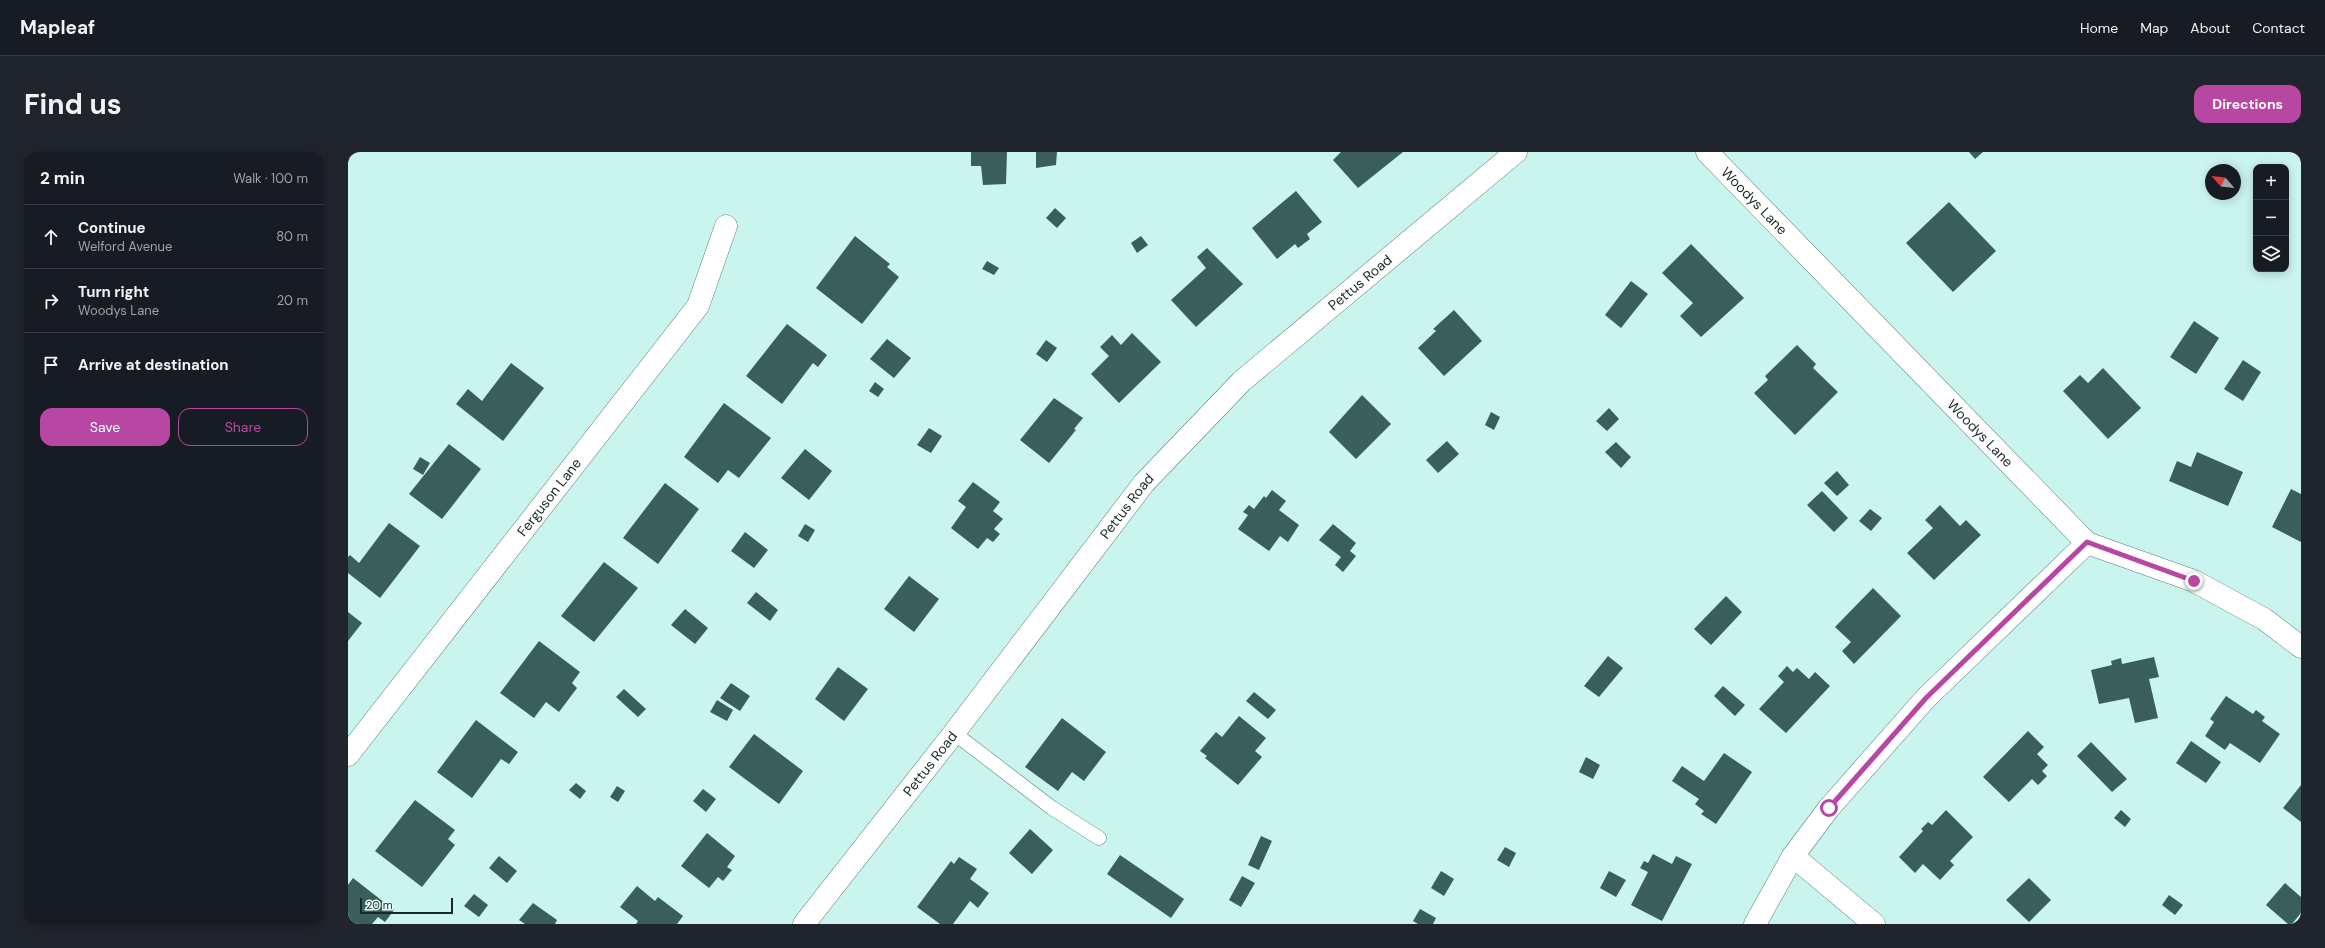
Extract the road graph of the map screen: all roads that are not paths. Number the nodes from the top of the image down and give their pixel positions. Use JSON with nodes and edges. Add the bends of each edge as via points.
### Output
{"nodes":[{"id":1,"x":1516,"y":152,"type":"edge"},
{"id":2,"x":1707,"y":152,"type":"edge"},
{"id":3,"x":726,"y":226,"type":"dead end"},
{"id":4,"x":2087,"y":542,"type":"junction"},
{"id":5,"x":2301,"y":647,"type":"edge"},
{"id":6,"x":954,"y":733,"type":"junction"},
{"id":7,"x":348,"y":755,"type":"edge"},
{"id":8,"x":1099,"y":838,"type":"dead end"},
{"id":9,"x":1793,"y":856,"type":"junction"},
{"id":10,"x":804,"y":924,"type":"edge"},
{"id":11,"x":1755,"y":924,"type":"edge"},
{"id":12,"x":1874,"y":924,"type":"edge"}],
"edges":[{"from":1,"to":6,"type":"street","name":"Pettus Road","via":[[1242,381],[1144,483]]},
{"from":2,"to":4,"type":"street","name":"Woodys Lane"},
{"from":3,"to":7,"type":"street","name":"Ferguson Lane","via":[[698,306]]},
{"from":4,"to":5,"type":"street","name":"Woodys Lane","via":[[2194,581],[2264,619]]},
{"from":4,"to":9,"type":"street","via":[[1926,698],[1829,808]]},
{"from":6,"to":8,"type":"lane","via":[[1052,808]]},
{"from":6,"to":10,"type":"street","name":"Pettus Road"},
{"from":9,"to":11,"type":"street"},
{"from":9,"to":12,"type":"street"}]}
